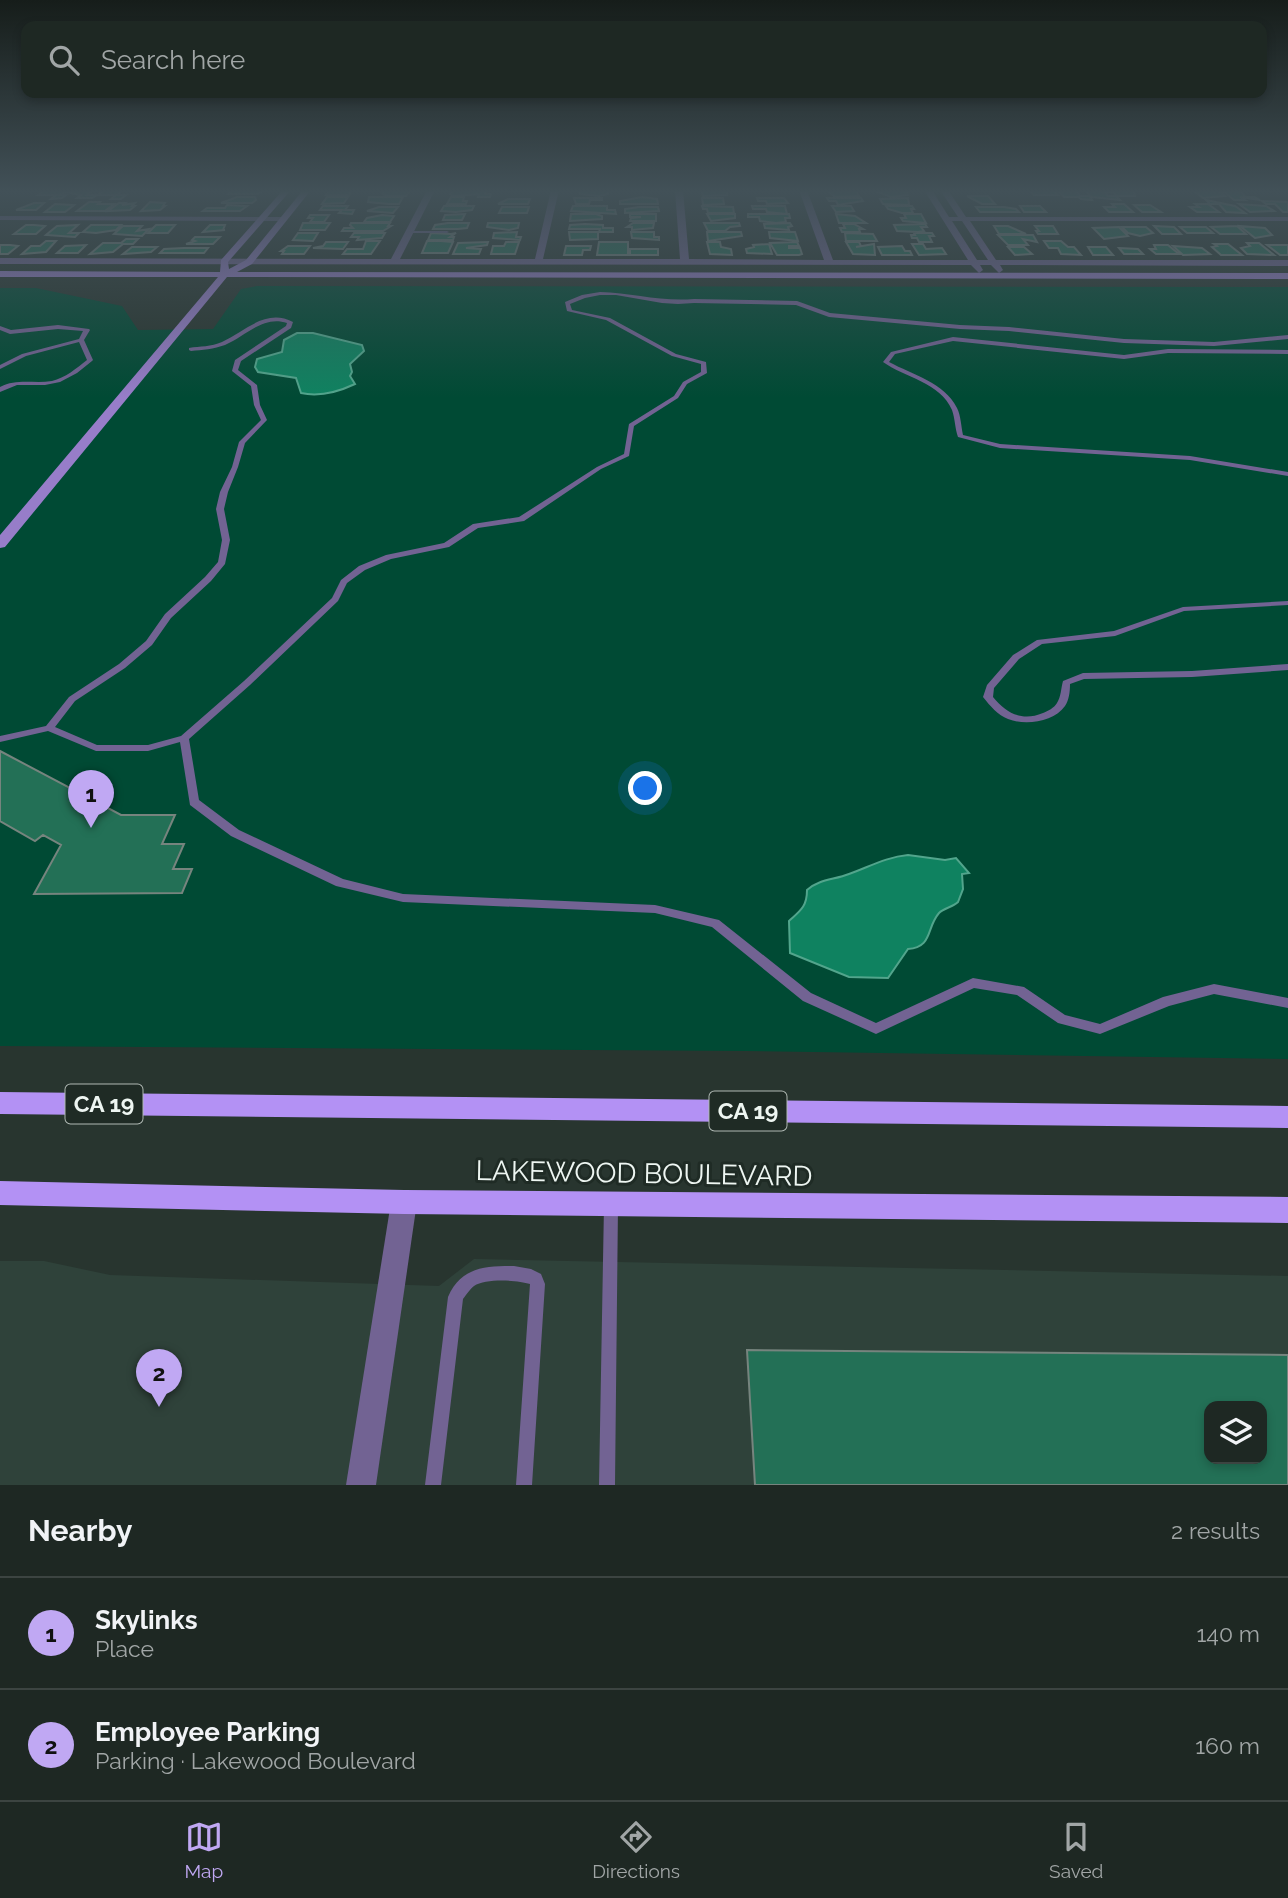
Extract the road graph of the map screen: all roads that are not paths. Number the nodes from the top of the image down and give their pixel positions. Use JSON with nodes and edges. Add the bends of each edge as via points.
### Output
{"nodes":[{"id":1,"x":231,"y":259,"type":"edge"},
{"id":2,"x":395,"y":259,"type":"edge"},
{"id":3,"x":685,"y":259,"type":"edge"},
{"id":4,"x":829,"y":259,"type":"edge"},
{"id":5,"x":972,"y":259,"type":"edge"},
{"id":6,"x":992,"y":259,"type":"edge"},
{"id":7,"x":0,"y":261,"type":"edge"},
{"id":8,"x":249,"y":261,"type":"joint"},
{"id":9,"x":394,"y":262,"type":"junction"},
{"id":10,"x":538,"y":262,"type":"joint"},
{"id":11,"x":685,"y":263,"type":"junction"},
{"id":12,"x":830,"y":263,"type":"junction"},
{"id":13,"x":974,"y":263,"type":"junction"},
{"id":14,"x":995,"y":263,"type":"junction"},
{"id":15,"x":1288,"y":263,"type":"edge"},
{"id":16,"x":225,"y":268,"type":"junction"},
{"id":17,"x":0,"y":274,"type":"edge"},
{"id":18,"x":983,"y":275,"type":"junction"},
{"id":19,"x":1003,"y":275,"type":"junction"},
{"id":20,"x":1288,"y":276,"type":"edge"},
{"id":21,"x":0,"y":328,"type":"edge"},
{"id":22,"x":1288,"y":337,"type":"edge"},
{"id":23,"x":81,"y":340,"type":"junction"},
{"id":24,"x":191,"y":349,"type":"dead end"},
{"id":25,"x":1288,"y":352,"type":"edge"},
{"id":26,"x":0,"y":367,"type":"edge"},
{"id":27,"x":0,"y":390,"type":"edge"},
{"id":28,"x":1288,"y":474,"type":"edge"},
{"id":29,"x":0,"y":544,"type":"edge"},
{"id":30,"x":1288,"y":603,"type":"edge"},
{"id":31,"x":1288,"y":667,"type":"edge"},
{"id":32,"x":49,"y":728,"type":"junction"},
{"id":33,"x":184,"y":738,"type":"junction"},
{"id":34,"x":0,"y":739,"type":"edge"},
{"id":35,"x":1288,"y":1003,"type":"edge"},
{"id":36,"x":0,"y":1103,"type":"edge"},
{"id":37,"x":1288,"y":1117,"type":"edge"},
{"id":38,"x":0,"y":1193,"type":"edge"},
{"id":39,"x":404,"y":1202,"type":"junction"},
{"id":40,"x":611,"y":1204,"type":"junction"},
{"id":41,"x":1288,"y":1210,"type":"edge"},
{"id":42,"x":361,"y":1485,"type":"edge"},
{"id":43,"x":433,"y":1485,"type":"edge"},
{"id":44,"x":524,"y":1485,"type":"edge"},
{"id":45,"x":607,"y":1485,"type":"edge"}],
"edges":[{"from":1,"to":16,"type":"main road"},
{"from":2,"to":9,"type":"street"},
{"from":3,"to":11,"type":"street"},
{"from":4,"to":12,"type":"street"},
{"from":5,"to":13,"type":"street"},
{"from":6,"to":14,"type":"street"},
{"from":7,"to":16,"type":"street"},
{"from":8,"to":9,"type":"street"},
{"from":8,"to":16,"type":"street"},
{"from":9,"to":10,"type":"street"},
{"from":10,"to":11,"type":"street"},
{"from":11,"to":12,"type":"street"},
{"from":12,"to":13,"type":"street"},
{"from":13,"to":14,"type":"street"},
{"from":13,"to":18,"type":"street"},
{"from":14,"to":15,"type":"street"},
{"from":14,"to":19,"type":"street"},
{"from":16,"to":17,"type":"main road"},
{"from":16,"to":18,"type":"main road"},
{"from":16,"to":29,"type":"main road"},
{"from":18,"to":19,"type":"main road"},
{"from":19,"to":20,"type":"main road"},
{"from":21,"to":23,"type":"lane","via":[[10,332],[58,327],[88,330]]},
{"from":22,"to":33,"type":"lane","via":[[1214,344],[1124,341],[829,315],[797,303],[682,303],[611,293],[582,295],[567,303],[570,311],[608,319],[674,355],[704,363],[704,373],[631,425],[627,455],[522,519],[476,526],[446,545],[362,568]]},
{"from":23,"to":26,"type":"lane","via":[[24,355]]},
{"from":23,"to":27,"type":"lane","via":[[90,360],[71,376],[46,383],[23,381]]},
{"from":24,"to":32,"type":"lane","via":[[224,343],[271,319],[290,322],[238,360],[235,371],[254,385],[264,420],[242,443],[224,492],[220,509],[226,540],[222,562],[169,615],[149,643],[72,699]]},
{"from":25,"to":28,"type":"lane","via":[[1168,351],[1124,357],[953,339],[893,354],[886,362],[935,385],[954,408],[960,436],[1000,446],[1190,458]]},
{"from":30,"to":31,"type":"lane","via":[[1183,609],[1115,633],[1040,642],[1016,657],[990,687],[988,697],[998,711],[1013,719],[1031,720],[1053,713],[1062,704],[1066,683],[1083,676]]},
{"from":32,"to":33,"type":"lane","via":[[96,748],[148,748]]},
{"from":32,"to":34,"type":"lane"},
{"from":33,"to":35,"type":"lane","via":[[194,802],[235,833],[340,883],[403,898],[655,909],[715,923],[807,997],[876,1029],[973,983],[1020,991],[1062,1019],[1100,1029],[1167,1001],[1214,989]]},
{"from":36,"to":37,"type":"main road","number":"CA 19"},
{"from":38,"to":39,"type":"main road","name":"LAKEWOOD BOULEVARD"},
{"from":39,"to":40,"type":"main road","name":"LAKEWOOD BOULEVARD"},
{"from":39,"to":42,"type":"street"},
{"from":40,"to":41,"type":"main road","name":"LAKEWOOD BOULEVARD"},
{"from":40,"to":45,"type":"lane"},
{"from":43,"to":44,"type":"lane","via":[[456,1297],[472,1278],[527,1274],[538,1284]]}]}
